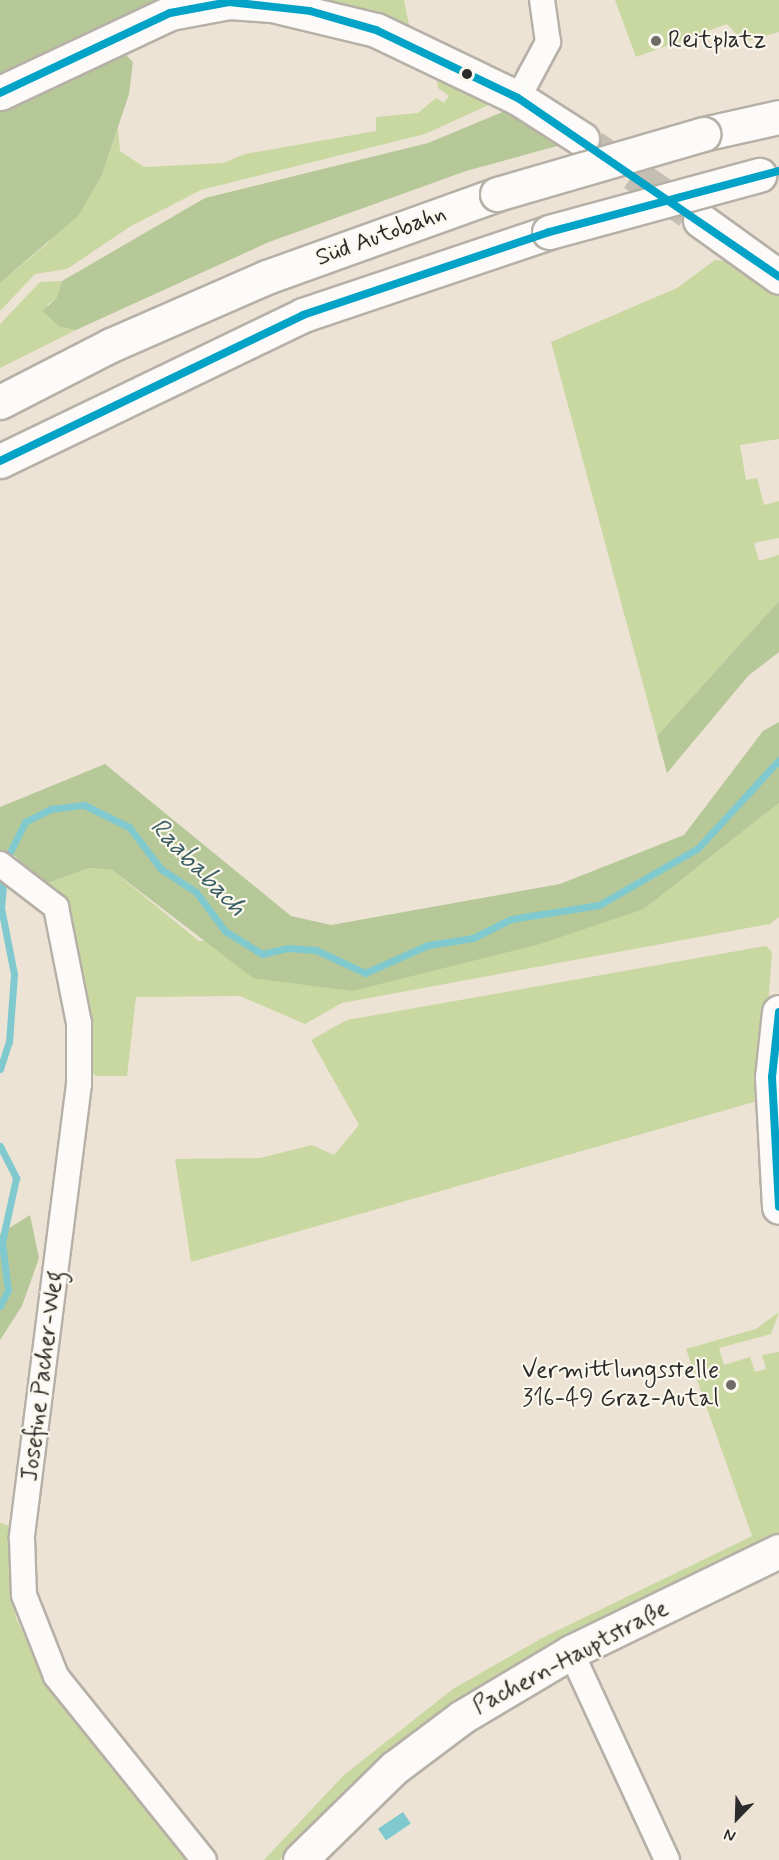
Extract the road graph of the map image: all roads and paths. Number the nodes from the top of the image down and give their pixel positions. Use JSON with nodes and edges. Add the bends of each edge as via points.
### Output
{"nodes":[{"id":1,"x":542,"y":0,"type":"edge"},
{"id":2,"x":0,"y":93,"type":"edge"},
{"id":3,"x":518,"y":98,"type":"junction"},
{"id":4,"x":779,"y":117,"type":"edge"},
{"id":5,"x":582,"y":139,"type":"tunnel mouth"},
{"id":6,"x":769,"y":173,"type":"edge"},
{"id":7,"x":700,"y":220,"type":"tunnel mouth"},
{"id":8,"x":779,"y":276,"type":"edge"},
{"id":9,"x":0,"y":402,"type":"edge"},
{"id":10,"x":0,"y":461,"type":"edge"},
{"id":11,"x":6,"y":867,"type":"edge"},
{"id":12,"x":779,"y":1012,"type":"edge"},
{"id":13,"x":779,"y":1207,"type":"edge"},
{"id":14,"x":779,"y":1551,"type":"edge"},
{"id":15,"x":571,"y":1652,"type":"junction"},
{"id":16,"x":204,"y":1860,"type":"edge"},
{"id":17,"x":300,"y":1860,"type":"edge"},
{"id":18,"x":667,"y":1860,"type":"edge"}],
"edges":[{"from":1,"to":3,"type":"street","via":[[548,42]]},
{"from":2,"to":3,"type":"main road","via":[[129,29],[171,13],[229,2],[310,11],[376,30]]},
{"from":3,"to":5,"type":"main road"},
{"from":4,"to":9,"type":"main road","name":"Süd Autobahn","bridge":true,"via":[[703,134],[497,194],[267,277],[111,345]]},
{"from":6,"to":10,"type":"main road","name":"Süd Autobahn","bridge":true,"via":[[549,232],[303,315]]},
{"from":7,"to":8,"type":"main road"},
{"from":11,"to":16,"type":"street","name":"Josefine Pacher-Weg","via":[[56,907],[79,1023],[79,1084],[22,1538],[24,1595],[56,1676]]},
{"from":12,"to":13,"type":"main road","via":[[772,1077]]},
{"from":14,"to":15,"type":"main road","name":"Pachern-Hauptstraße"},
{"from":15,"to":17,"type":"main road","name":"Pachern-Hauptstraße","via":[[428,1742]]},
{"from":15,"to":18,"type":"street"}]}
